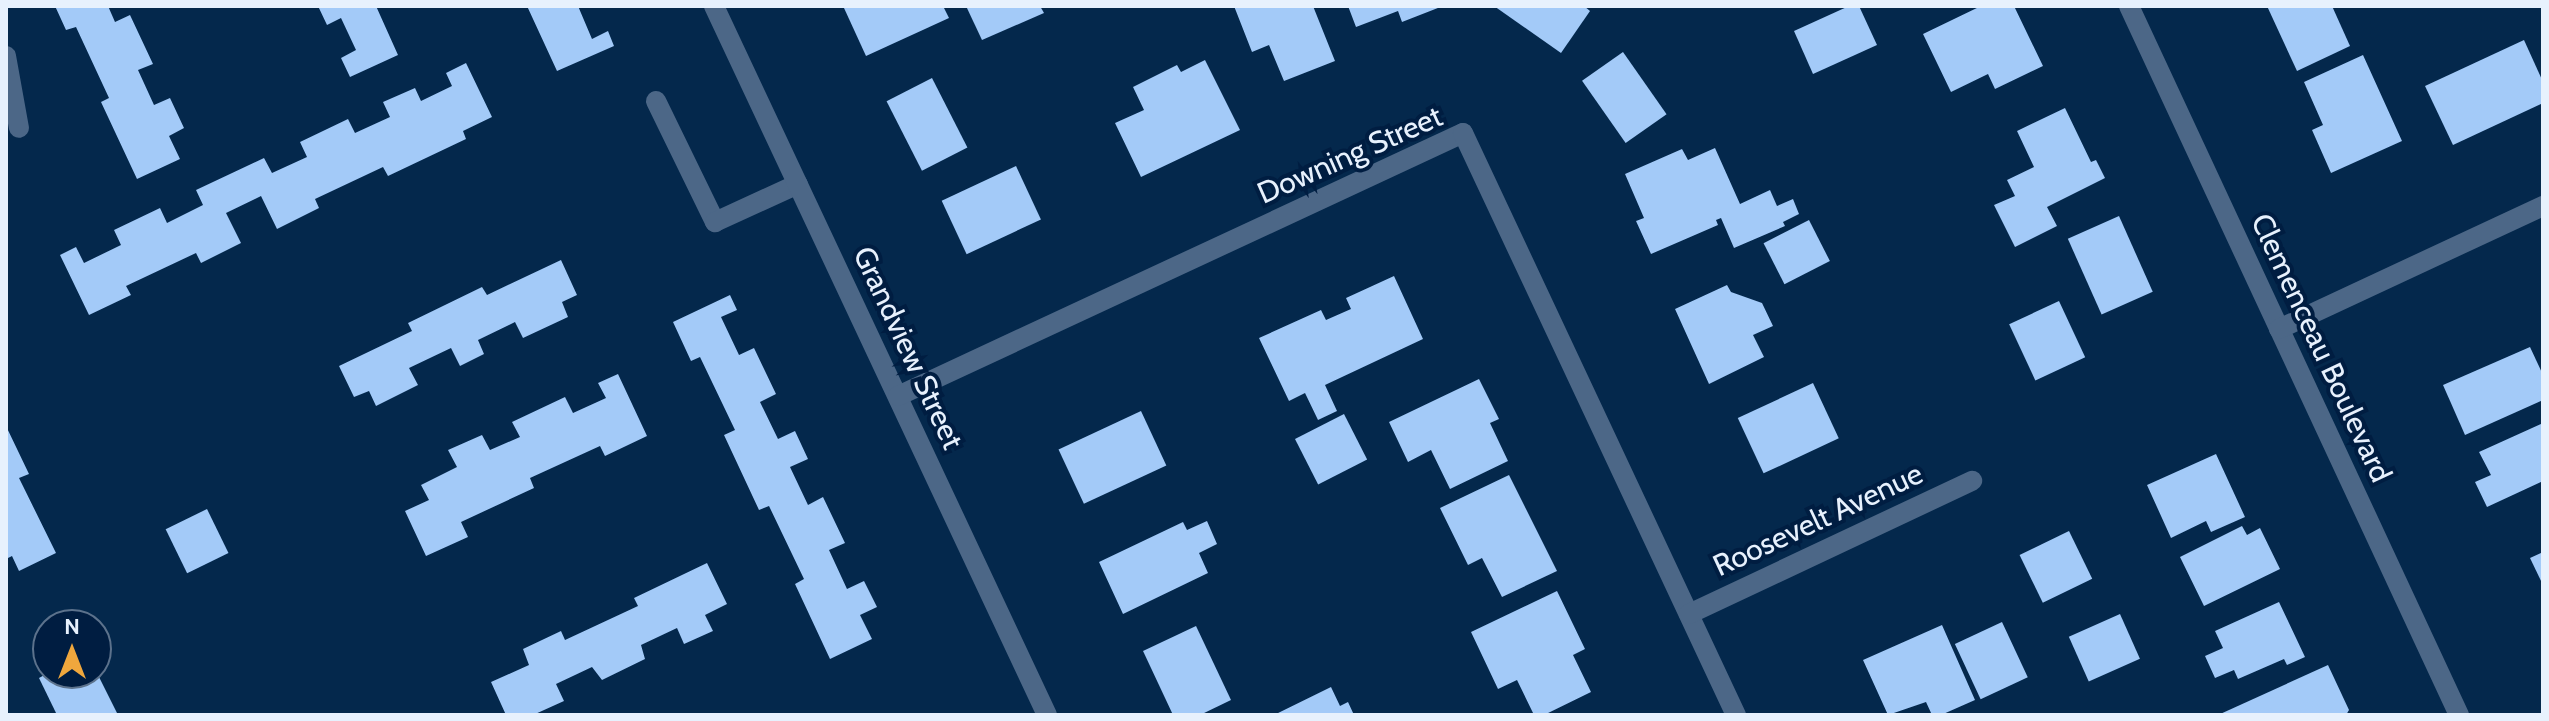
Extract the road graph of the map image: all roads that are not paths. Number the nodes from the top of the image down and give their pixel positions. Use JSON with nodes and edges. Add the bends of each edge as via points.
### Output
{"nodes":[{"id":1,"x":714,"y":6,"type":"edge"},
{"id":2,"x":2129,"y":6,"type":"edge"},
{"id":3,"x":6,"y":56,"type":"edge"},
{"id":4,"x":656,"y":101,"type":"dead end"},
{"id":5,"x":19,"y":128,"type":"dead end"},
{"id":6,"x":798,"y":184,"type":"junction"},
{"id":7,"x":2543,"y":206,"type":"edge"},
{"id":8,"x":2279,"y":329,"type":"junction"},
{"id":9,"x":898,"y":396,"type":"junction"},
{"id":10,"x":1972,"y":481,"type":"dead end"},
{"id":11,"x":1689,"y":614,"type":"junction"},
{"id":12,"x":1047,"y":715,"type":"edge"},
{"id":13,"x":1736,"y":715,"type":"edge"},
{"id":14,"x":2459,"y":715,"type":"edge"}],
"edges":[{"from":1,"to":6,"type":"street","name":"Grandview Street"},
{"from":2,"to":8,"type":"street","name":"Clemenceau Boulevard"},
{"from":3,"to":5,"type":"street"},
{"from":4,"to":6,"type":"street","via":[[715,222]]},
{"from":6,"to":9,"type":"street","name":"Grandview Street"},
{"from":7,"to":8,"type":"street"},
{"from":8,"to":14,"type":"street","name":"Clemenceau Boulevard"},
{"from":9,"to":11,"type":"street","name":"Downing Street","via":[[1463,133]]},
{"from":9,"to":12,"type":"street","name":"Grandview Street"},
{"from":10,"to":11,"type":"street","name":"Roosevelt Avenue"},
{"from":11,"to":13,"type":"street","name":"Downing Street"}]}
